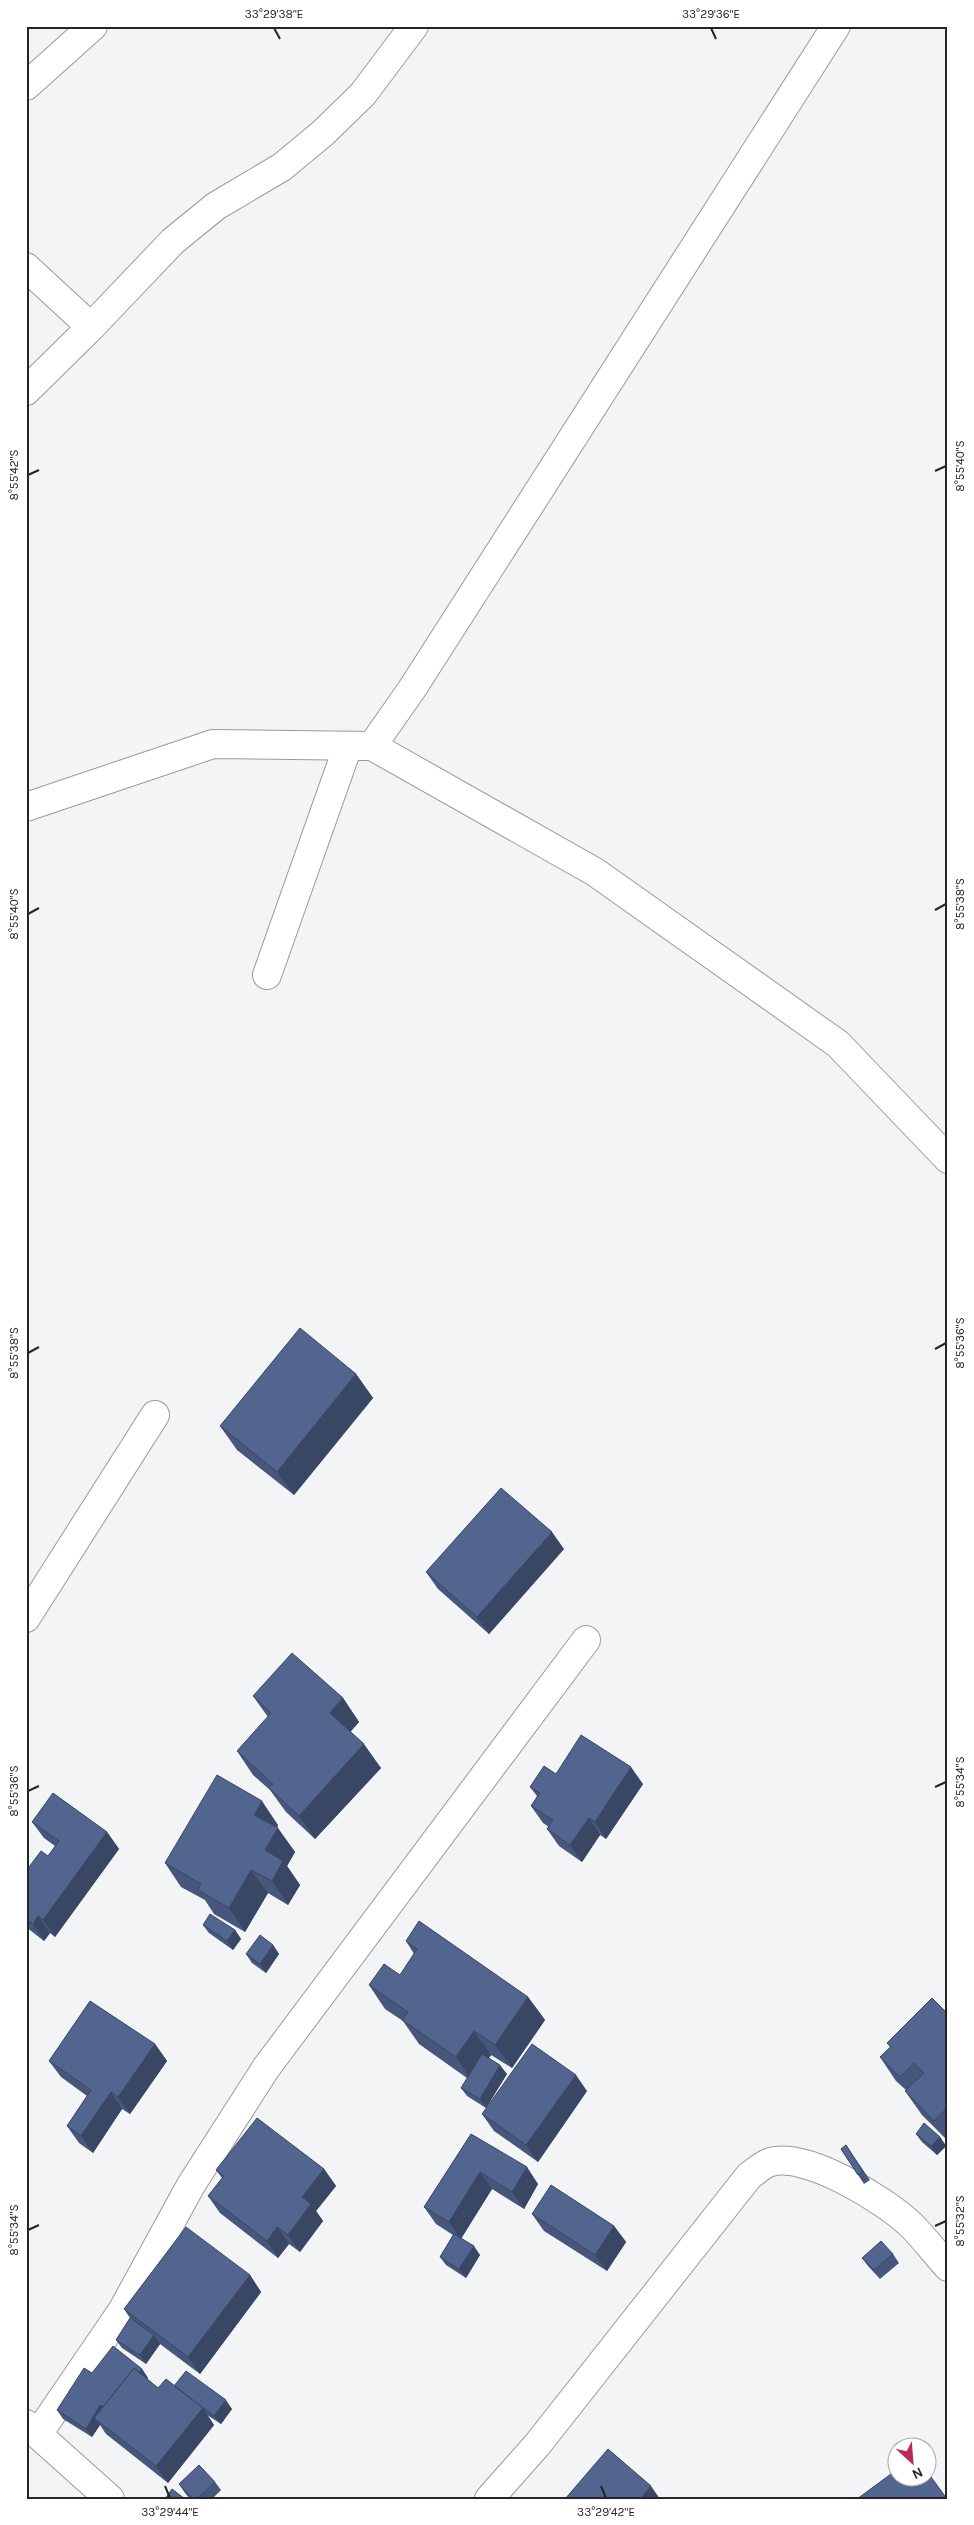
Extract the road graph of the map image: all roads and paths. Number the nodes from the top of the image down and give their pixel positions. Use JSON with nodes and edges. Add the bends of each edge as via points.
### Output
{"nodes":[{"id":1,"x":93,"y":26,"type":"edge"},
{"id":2,"x":414,"y":26,"type":"edge"},
{"id":3,"x":836,"y":26,"type":"edge"},
{"id":4,"x":26,"y":86,"type":"edge"},
{"id":5,"x":26,"y":266,"type":"edge"},
{"id":6,"x":91,"y":327,"type":"junction"},
{"id":7,"x":26,"y":391,"type":"edge"},
{"id":8,"x":360,"y":746,"type":"junction"},
{"id":9,"x":26,"y":807,"type":"edge"},
{"id":10,"x":267,"y":975,"type":"dead end"},
{"id":11,"x":948,"y":1159,"type":"edge"},
{"id":12,"x":155,"y":1416,"type":"dead end"},
{"id":13,"x":26,"y":1618,"type":"edge"},
{"id":14,"x":586,"y":1640,"type":"dead end"},
{"id":15,"x":948,"y":2267,"type":"edge"},
{"id":16,"x":32,"y":2429,"type":"edge"},
{"id":17,"x":110,"y":2499,"type":"edge"},
{"id":18,"x":489,"y":2499,"type":"edge"}],
"edges":[{"from":1,"to":4,"type":"street"},
{"from":2,"to":6,"type":"street","via":[[363,94],[323,133],[282,167],[216,206],[173,241]]},
{"from":3,"to":8,"type":"street","via":[[422,673]]},
{"from":5,"to":6,"type":"street"},
{"from":6,"to":7,"type":"street"},
{"from":8,"to":9,"type":"street","via":[[213,744]]},
{"from":8,"to":10,"type":"street"},
{"from":8,"to":11,"type":"street","via":[[595,872],[830,1039]]},
{"from":12,"to":13,"type":"street"},
{"from":14,"to":16,"type":"street","via":[[266,2068],[191,2185],[122,2311]]},
{"from":15,"to":18,"type":"street","via":[[911,2225],[828,2171],[785,2160],[768,2163],[749,2176],[537,2445]]},
{"from":16,"to":17,"type":"street"}]}
